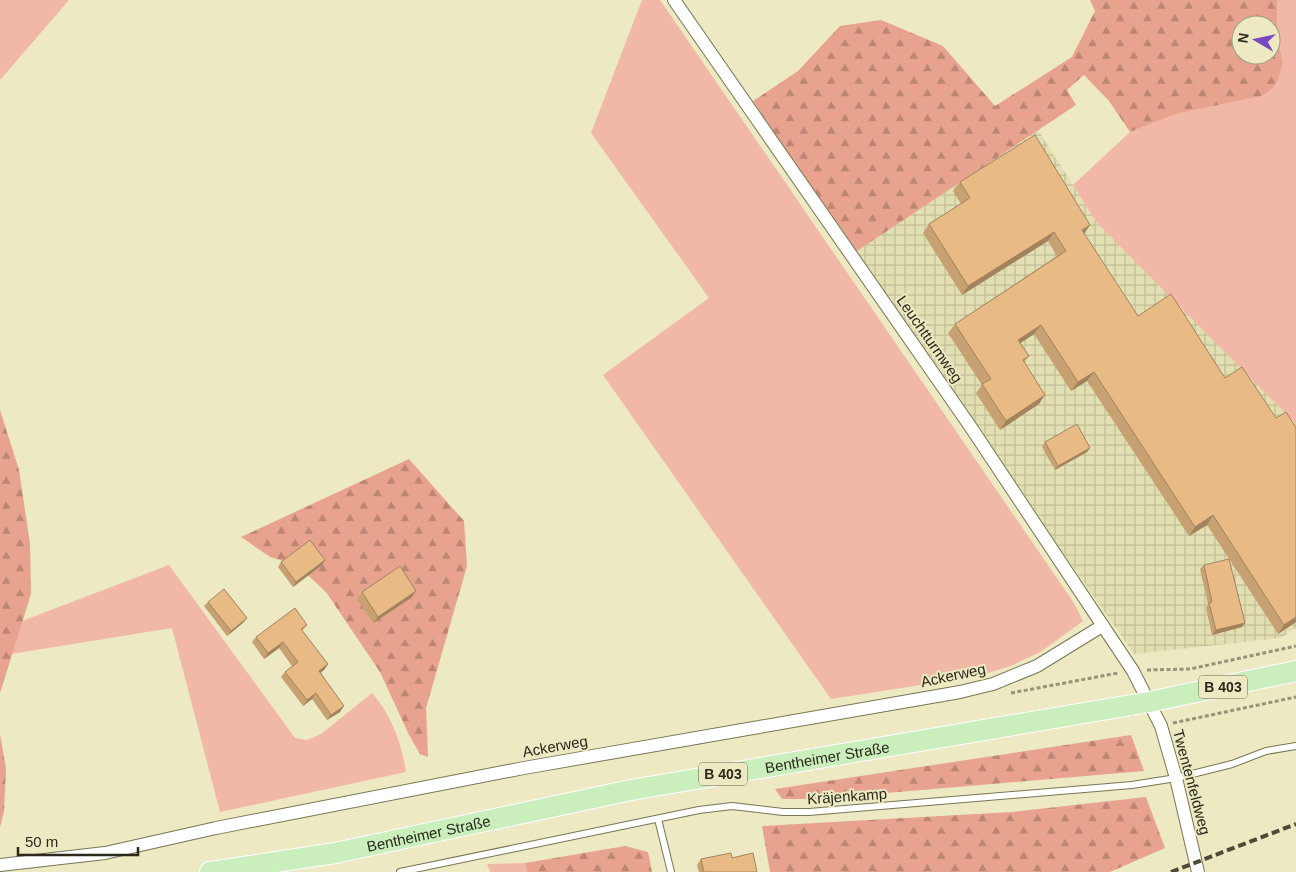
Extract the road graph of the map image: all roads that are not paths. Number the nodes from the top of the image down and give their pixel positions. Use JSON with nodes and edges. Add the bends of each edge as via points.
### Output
{"nodes":[{"id":1,"x":674,"y":0,"type":"edge"},
{"id":2,"x":1102,"y":626,"type":"junction"},
{"id":3,"x":1296,"y":671,"type":"edge"},
{"id":4,"x":1149,"y":702,"type":"junction"},
{"id":5,"x":1296,"y":746,"type":"edge"},
{"id":6,"x":1176,"y":778,"type":"junction"},
{"id":7,"x":658,"y":819,"type":"junction"},
{"id":8,"x":304,"y":857,"type":"junction"},
{"id":9,"x":0,"y":865,"type":"edge"},
{"id":10,"x":210,"y":872,"type":"edge"},
{"id":11,"x":254,"y":872,"type":"edge"},
{"id":12,"x":400,"y":872,"type":"edge"},
{"id":13,"x":671,"y":872,"type":"edge"},
{"id":14,"x":1198,"y":872,"type":"edge"}],
"edges":[{"from":1,"to":2,"type":"street","name":"Leuchtturmweg","via":[[970,426]]},
{"from":2,"to":4,"type":"street","name":"Leuchtturmweg"},
{"from":2,"to":9,"type":"street","name":"Ackerweg","via":[[1037,666],[993,684],[960,692],[524,768],[216,828],[106,853]]},
{"from":3,"to":4,"type":"main road","name":"Bentheimer Straße","number":"B 403"},
{"from":4,"to":6,"type":"street","name":"Twentenfeldweg"},
{"from":4,"to":8,"type":"main road","name":"Bentheimer Straße","number":"B 403","via":[[631,790]]},
{"from":5,"to":6,"type":"lane","name":"Kräjenkamp","via":[[1266,751],[1232,764]]},
{"from":6,"to":7,"type":"lane","name":"Kräjenkamp","via":[[1132,785],[809,812],[732,806]]},
{"from":6,"to":14,"type":"street","name":"Twentenfeldweg"},
{"from":7,"to":12,"type":"lane","name":"Kräjenkamp"},
{"from":7,"to":13,"type":"lane"},
{"from":8,"to":10,"type":"main road","name":"Bentheimer Straße","number":"B 403"},
{"from":8,"to":11,"type":"main road"}]}
